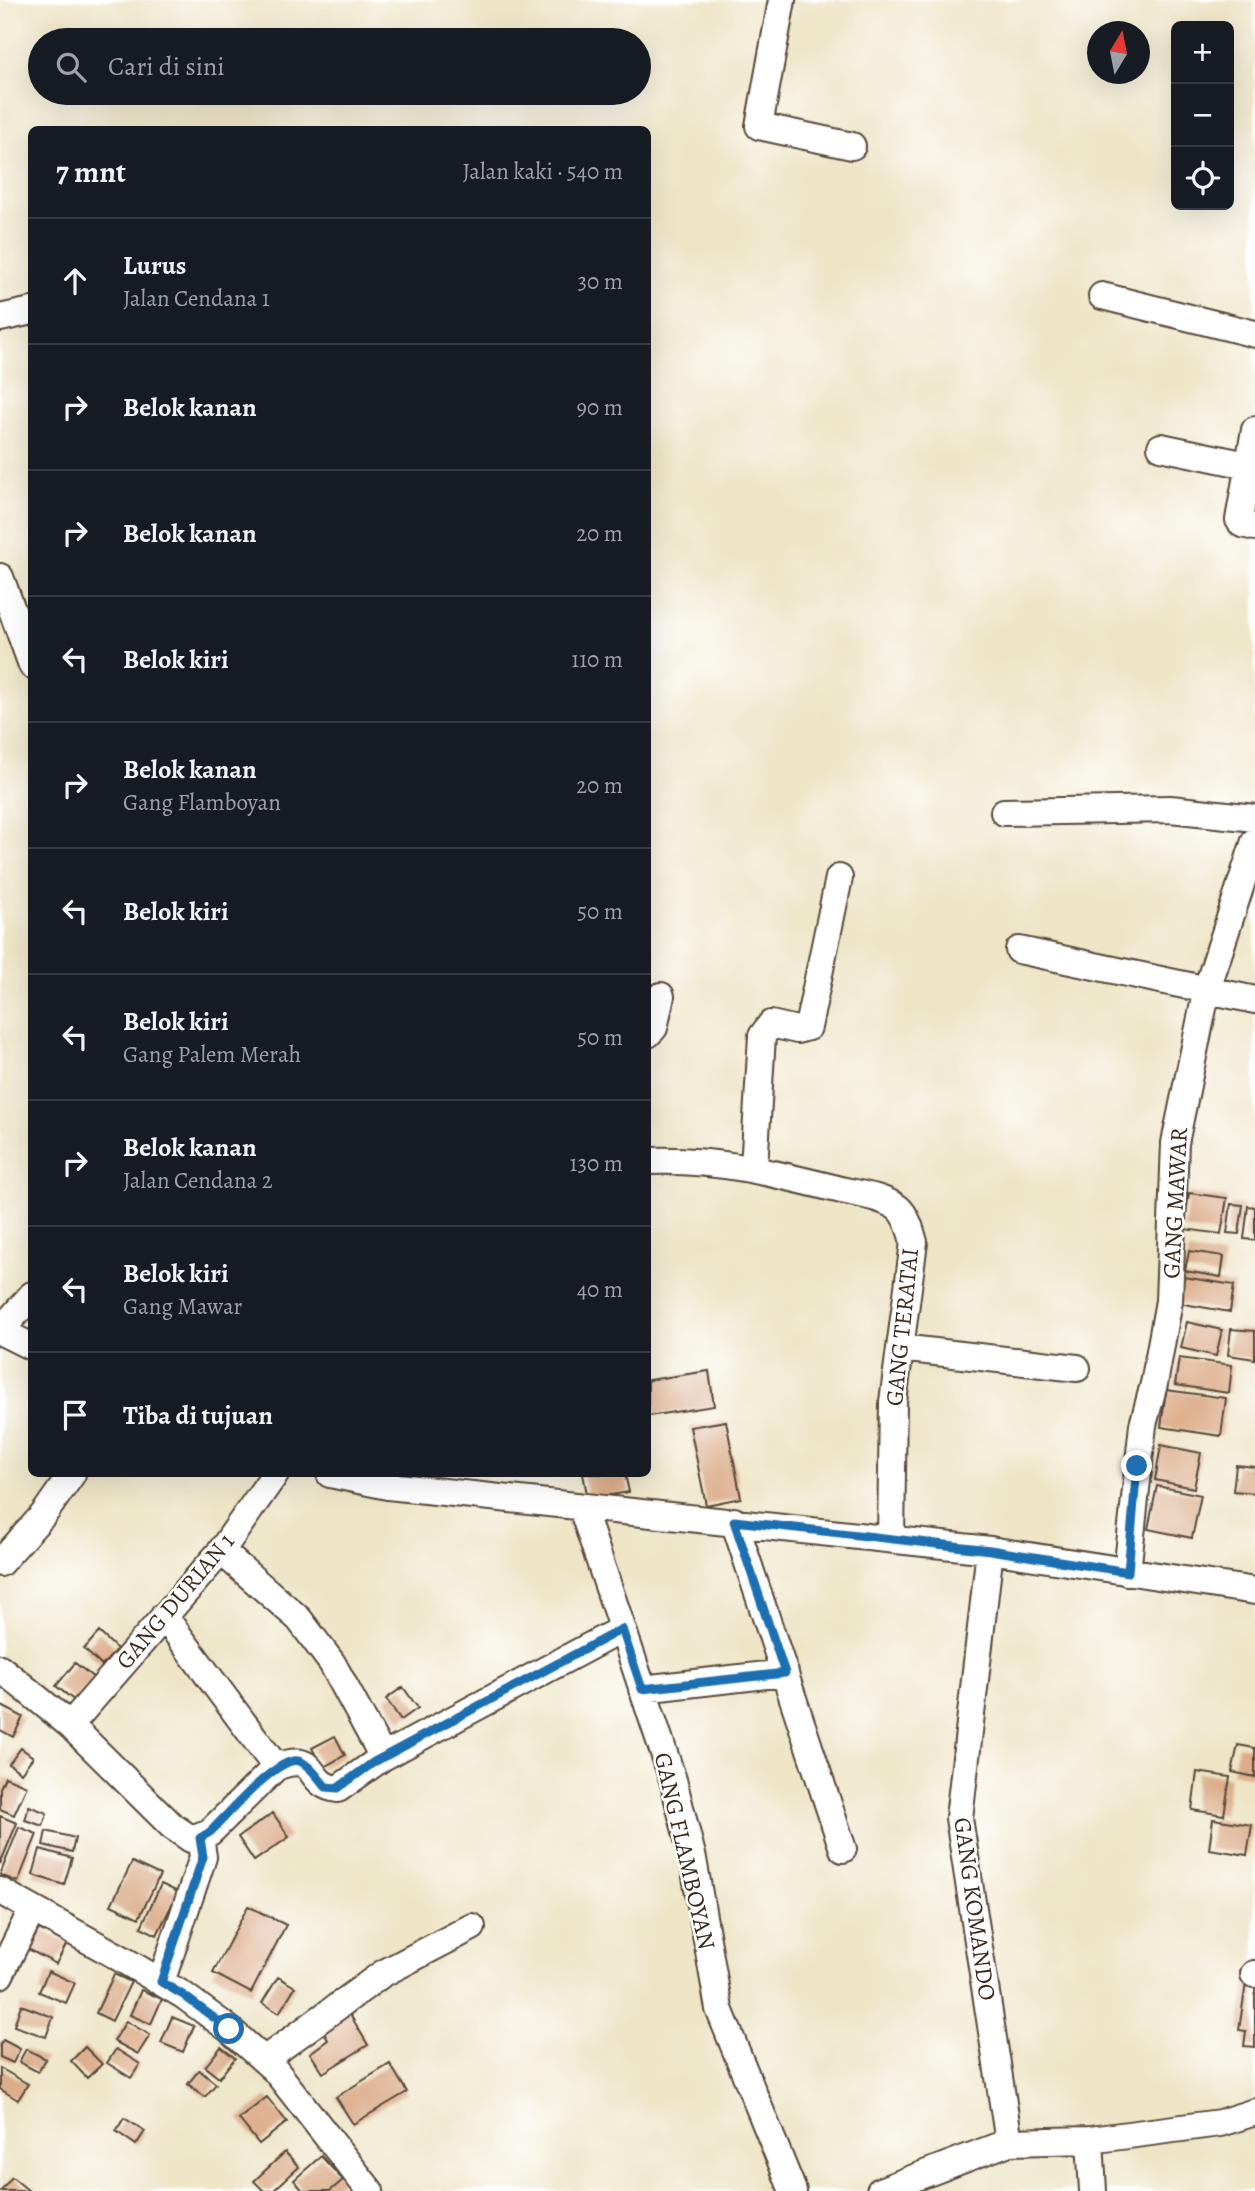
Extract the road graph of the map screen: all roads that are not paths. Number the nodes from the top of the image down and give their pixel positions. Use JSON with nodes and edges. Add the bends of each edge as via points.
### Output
{"nodes":[{"id":1,"x":782,"y":0,"type":"edge"},
{"id":2,"x":852,"y":146,"type":"dead end"},
{"id":3,"x":1102,"y":296,"type":"dead end"},
{"id":4,"x":28,"y":312,"type":"edge"},
{"id":5,"x":0,"y":318,"type":"edge"},
{"id":6,"x":1255,"y":334,"type":"edge"},
{"id":7,"x":1255,"y":430,"type":"edge"},
{"id":8,"x":1161,"y":447,"type":"dead end"},
{"id":9,"x":1248,"y":465,"type":"junction"},
{"id":10,"x":1255,"y":527,"type":"edge"},
{"id":11,"x":0,"y":577,"type":"edge"},
{"id":12,"x":17,"y":634,"type":"edge"},
{"id":13,"x":28,"y":657,"type":"edge"},
{"id":14,"x":1004,"y":811,"type":"dead end"},
{"id":15,"x":1255,"y":818,"type":"edge"},
{"id":16,"x":1255,"y":841,"type":"edge"},
{"id":17,"x":839,"y":878,"type":"dead end"},
{"id":18,"x":1019,"y":950,"type":"dead end"},
{"id":19,"x":1207,"y":989,"type":"junction"},
{"id":20,"x":661,"y":996,"type":"dead end"},
{"id":21,"x":1255,"y":1000,"type":"edge"},
{"id":22,"x":651,"y":1031,"type":"edge"},
{"id":23,"x":651,"y":1161,"type":"edge"},
{"id":24,"x":754,"y":1168,"type":"junction"},
{"id":25,"x":28,"y":1299,"type":"edge"},
{"id":26,"x":0,"y":1331,"type":"edge"},
{"id":27,"x":28,"y":1345,"type":"edge"},
{"id":28,"x":900,"y":1348,"type":"junction"},
{"id":29,"x":1077,"y":1368,"type":"dead end"},
{"id":30,"x":70,"y":1477,"type":"edge"},
{"id":31,"x":273,"y":1477,"type":"edge"},
{"id":32,"x":360,"y":1477,"type":"edge"},
{"id":33,"x":390,"y":1480,"type":"edge"},
{"id":34,"x":582,"y":1508,"type":"junction"},
{"id":35,"x":734,"y":1521,"type":"junction"},
{"id":36,"x":891,"y":1539,"type":"junction"},
{"id":37,"x":990,"y":1550,"type":"junction"},
{"id":38,"x":221,"y":1551,"type":"junction"},
{"id":39,"x":0,"y":1563,"type":"edge"},
{"id":40,"x":1128,"y":1572,"type":"junction"},
{"id":41,"x":1255,"y":1591,"type":"edge"},
{"id":42,"x":164,"y":1616,"type":"junction"},
{"id":43,"x":622,"y":1629,"type":"junction"},
{"id":44,"x":785,"y":1673,"type":"junction"},
{"id":45,"x":2,"y":1675,"type":"edge"},
{"id":46,"x":642,"y":1689,"type":"junction"},
{"id":47,"x":70,"y":1725,"type":"junction"},
{"id":48,"x":383,"y":1757,"type":"junction"},
{"id":49,"x":276,"y":1767,"type":"junction"},
{"id":50,"x":200,"y":1838,"type":"junction"},
{"id":51,"x":843,"y":1849,"type":"dead end"},
{"id":52,"x":0,"y":1891,"type":"edge"},
{"id":53,"x":32,"y":1910,"type":"junction"},
{"id":54,"x":472,"y":1927,"type":"dead end"},
{"id":55,"x":0,"y":1975,"type":"edge"},
{"id":56,"x":161,"y":1982,"type":"junction"},
{"id":57,"x":264,"y":2060,"type":"junction"},
{"id":58,"x":1255,"y":2112,"type":"edge"},
{"id":59,"x":1090,"y":2140,"type":"junction"},
{"id":60,"x":1009,"y":2142,"type":"junction"},
{"id":61,"x":366,"y":2189,"type":"edge"},
{"id":62,"x":793,"y":2191,"type":"edge"},
{"id":63,"x":880,"y":2191,"type":"edge"},
{"id":64,"x":1093,"y":2191,"type":"edge"}],
"edges":[{"from":1,"to":2,"type":"street","via":[[759,126]]},
{"from":3,"to":6,"type":"street"},
{"from":4,"to":5,"type":"street"},
{"from":7,"to":9,"type":"street"},
{"from":8,"to":9,"type":"street"},
{"from":9,"to":10,"type":"street","via":[[1239,520]]},
{"from":11,"to":12,"type":"street"},
{"from":12,"to":13,"type":"street"},
{"from":14,"to":15,"type":"street","via":[[1170,809]]},
{"from":16,"to":19,"type":"street","name":"GANG MAWAR"},
{"from":17,"to":24,"type":"street","via":[[808,1027],[797,1030],[771,1024],[762,1036]]},
{"from":18,"to":19,"type":"street"},
{"from":19,"to":21,"type":"street"},
{"from":19,"to":40,"type":"street","name":"GANG MAWAR","via":[[1175,1143],[1169,1301],[1143,1425]]},
{"from":20,"to":22,"type":"street"},
{"from":23,"to":24,"type":"street","name":"GANG TERATAI","via":[[680,1159]]},
{"from":24,"to":28,"type":"street","name":"GANG TERATAI","via":[[899,1209],[914,1241]]},
{"from":25,"to":26,"type":"street"},
{"from":26,"to":27,"type":"street"},
{"from":28,"to":29,"type":"street"},
{"from":28,"to":36,"type":"street","name":"GANG TERATAI","via":[[893,1402]]},
{"from":30,"to":39,"type":"street"},
{"from":31,"to":38,"type":"street","name":"GANG DURIAN 1"},
{"from":32,"to":33,"type":"street"},
{"from":33,"to":34,"type":"street"},
{"from":34,"to":35,"type":"street"},
{"from":34,"to":43,"type":"street","name":"GANG FLAMBOYAN"},
{"from":35,"to":36,"type":"street"},
{"from":35,"to":44,"type":"street"},
{"from":36,"to":37,"type":"street"},
{"from":37,"to":40,"type":"street"},
{"from":37,"to":60,"type":"street","name":"GANG KOMANDO","via":[[959,1818]]},
{"from":38,"to":42,"type":"street","name":"GANG DURIAN 1"},
{"from":38,"to":48,"type":"street","via":[[299,1619],[332,1663]]},
{"from":40,"to":41,"type":"street"},
{"from":42,"to":47,"type":"street","name":"GANG DURIAN 1"},
{"from":42,"to":49,"type":"street"},
{"from":43,"to":46,"type":"street","name":"GANG FLAMBOYAN"},
{"from":43,"to":48,"type":"street"},
{"from":44,"to":46,"type":"street"},
{"from":44,"to":51,"type":"street"},
{"from":45,"to":47,"type":"street"},
{"from":46,"to":62,"type":"street","name":"GANG FLAMBOYAN","via":[[673,1780],[693,1860],[719,2009]]},
{"from":47,"to":50,"type":"street","via":[[172,1826],[191,1839]]},
{"from":48,"to":49,"type":"street","via":[[338,1788],[326,1787],[302,1762],[293,1760]]},
{"from":49,"to":50,"type":"street"},
{"from":50,"to":56,"type":"street","via":[[203,1857]]},
{"from":52,"to":53,"type":"street"},
{"from":53,"to":55,"type":"street"},
{"from":53,"to":56,"type":"street"},
{"from":54,"to":57,"type":"street","via":[[382,1974]]},
{"from":56,"to":57,"type":"street","via":[[229,2029]]},
{"from":57,"to":61,"type":"street"},
{"from":58,"to":59,"type":"street","via":[[1220,2123]]},
{"from":59,"to":60,"type":"street"},
{"from":59,"to":64,"type":"street"},
{"from":60,"to":63,"type":"street"}]}
